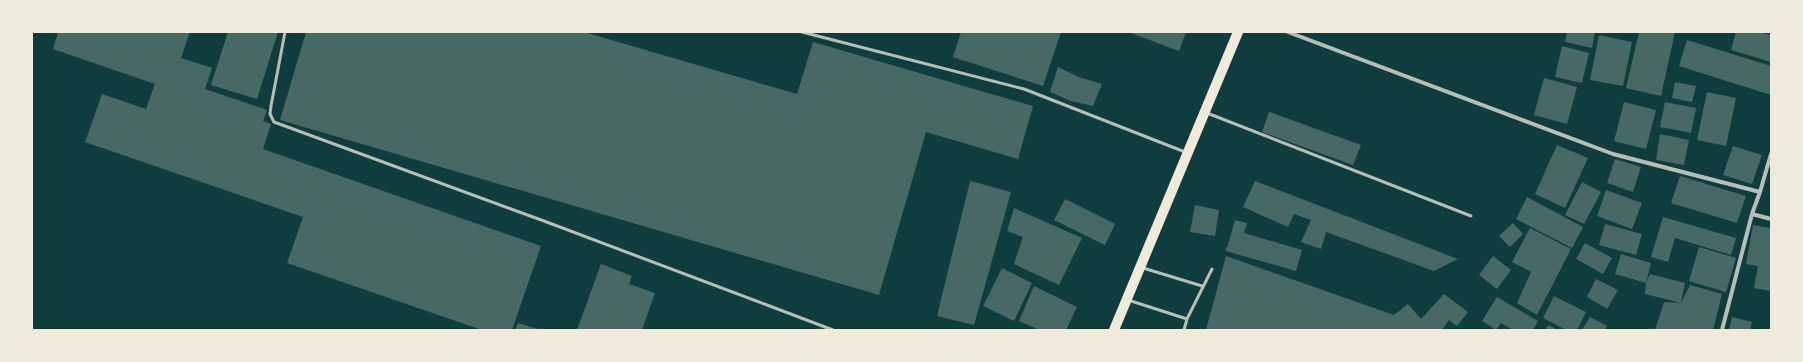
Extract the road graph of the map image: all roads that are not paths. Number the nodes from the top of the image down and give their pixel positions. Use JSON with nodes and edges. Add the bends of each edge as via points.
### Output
{"nodes":[{"id":1,"x":285,"y":32,"type":"edge"},
{"id":2,"x":802,"y":32,"type":"edge"},
{"id":3,"x":1238,"y":32,"type":"edge"},
{"id":4,"x":1288,"y":32,"type":"edge"},
{"id":5,"x":1204,"y":111,"type":"junction"},
{"id":6,"x":1187,"y":152,"type":"junction"},
{"id":7,"x":1771,"y":154,"type":"edge"},
{"id":8,"x":1760,"y":192,"type":"junction"},
{"id":9,"x":1752,"y":214,"type":"junction"},
{"id":10,"x":1471,"y":216,"type":"dead end"},
{"id":11,"x":1771,"y":219,"type":"edge"},
{"id":12,"x":1140,"y":267,"type":"junction"},
{"id":13,"x":1212,"y":268,"type":"dead end"},
{"id":14,"x":1202,"y":286,"type":"junction"},
{"id":15,"x":1127,"y":300,"type":"junction"},
{"id":16,"x":1187,"y":319,"type":"junction"},
{"id":17,"x":833,"y":330,"type":"edge"},
{"id":18,"x":1114,"y":330,"type":"edge"},
{"id":19,"x":1184,"y":330,"type":"edge"},
{"id":20,"x":1722,"y":330,"type":"edge"}],
"edges":[{"from":1,"to":17,"type":"lane","via":[[270,114],[274,122]]},
{"from":2,"to":6,"type":"lane","via":[[1024,89]]},
{"from":3,"to":5,"type":"main road"},
{"from":4,"to":8,"type":"street","via":[[1613,154]]},
{"from":5,"to":6,"type":"main road"},
{"from":5,"to":10,"type":"lane"},
{"from":6,"to":12,"type":"main road"},
{"from":7,"to":8,"type":"street"},
{"from":8,"to":9,"type":"street"},
{"from":9,"to":11,"type":"street"},
{"from":9,"to":20,"type":"street"},
{"from":12,"to":14,"type":"lane"},
{"from":12,"to":15,"type":"main road"},
{"from":13,"to":14,"type":"lane"},
{"from":14,"to":16,"type":"lane"},
{"from":15,"to":16,"type":"lane"},
{"from":15,"to":18,"type":"main road"},
{"from":16,"to":19,"type":"lane"}]}
